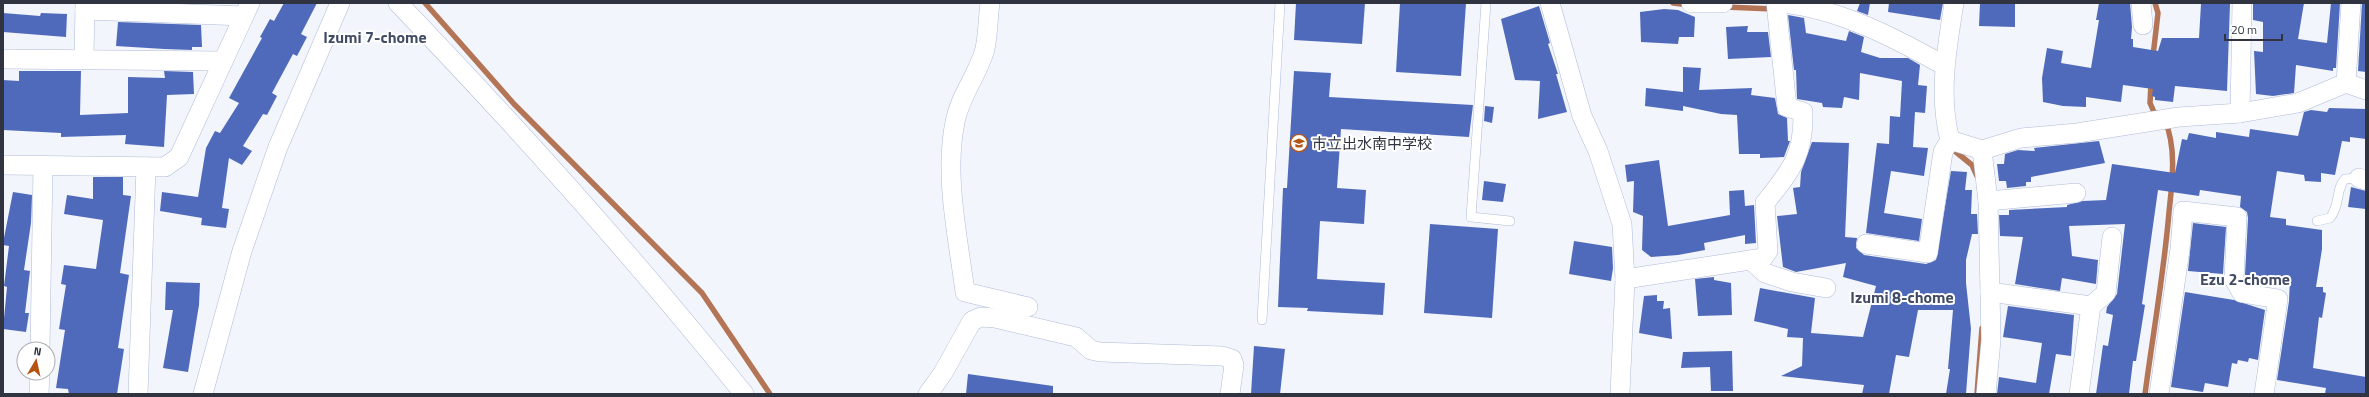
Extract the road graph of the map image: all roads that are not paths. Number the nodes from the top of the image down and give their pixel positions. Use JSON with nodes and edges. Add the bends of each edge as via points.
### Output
{"nodes":[{"id":1,"x":340,"y":3,"type":"edge"},
{"id":2,"x":398,"y":3,"type":"edge"},
{"id":3,"x":990,"y":3,"type":"edge"},
{"id":4,"x":1280,"y":3,"type":"edge"},
{"id":5,"x":1486,"y":3,"type":"edge"},
{"id":6,"x":1550,"y":3,"type":"edge"},
{"id":7,"x":1691,"y":3,"type":"edge"},
{"id":8,"x":1723,"y":3,"type":"edge"},
{"id":9,"x":1776,"y":3,"type":"edge"},
{"id":10,"x":1782,"y":3,"type":"edge"},
{"id":11,"x":1954,"y":3,"type":"edge"},
{"id":12,"x":2141,"y":3,"type":"edge"},
{"id":13,"x":2242,"y":3,"type":"edge"},
{"id":14,"x":2351,"y":3,"type":"edge"},
{"id":15,"x":85,"y":7,"type":"edge"},
{"id":16,"x":247,"y":10,"type":"edge"},
{"id":17,"x":2143,"y":25,"type":"dead end"},
{"id":18,"x":3,"y":58,"type":"edge"},
{"id":19,"x":84,"y":58,"type":"junction"},
{"id":20,"x":222,"y":61,"type":"junction"},
{"id":21,"x":1945,"y":66,"type":"junction"},
{"id":22,"x":2346,"y":83,"type":"junction"},
{"id":23,"x":2366,"y":90,"type":"edge"},
{"id":24,"x":2240,"y":112,"type":"junction"},
{"id":25,"x":1950,"y":140,"type":"junction"},
{"id":26,"x":1982,"y":150,"type":"junction"},
{"id":27,"x":3,"y":166,"type":"edge"},
{"id":28,"x":43,"y":166,"type":"junction"},
{"id":29,"x":146,"y":167,"type":"junction"},
{"id":30,"x":2362,"y":179,"type":"edge"},
{"id":31,"x":2076,"y":194,"type":"dead end"},
{"id":32,"x":1988,"y":201,"type":"junction"},
{"id":33,"x":1510,"y":221,"type":"dead end"},
{"id":34,"x":2317,"y":221,"type":"dead end"},
{"id":35,"x":2112,"y":237,"type":"dead end"},
{"id":36,"x":1866,"y":244,"type":"dead end"},
{"id":37,"x":1751,"y":260,"type":"junction"},
{"id":38,"x":1625,"y":279,"type":"junction"},
{"id":39,"x":1826,"y":288,"type":"dead end"},
{"id":40,"x":1990,"y":292,"type":"junction"},
{"id":41,"x":2091,"y":306,"type":"junction"},
{"id":42,"x":1028,"y":307,"type":"dead end"},
{"id":43,"x":1262,"y":320,"type":"dead end"},
{"id":44,"x":40,"y":341,"type":"edge"},
{"id":45,"x":40,"y":381,"type":"edge"},
{"id":46,"x":39,"y":394,"type":"edge"},
{"id":47,"x":138,"y":394,"type":"edge"},
{"id":48,"x":203,"y":394,"type":"edge"},
{"id":49,"x":744,"y":394,"type":"edge"},
{"id":50,"x":928,"y":394,"type":"edge"},
{"id":51,"x":1230,"y":394,"type":"edge"},
{"id":52,"x":1620,"y":394,"type":"edge"},
{"id":53,"x":1986,"y":394,"type":"edge"},
{"id":54,"x":2079,"y":394,"type":"edge"},
{"id":55,"x":2159,"y":394,"type":"edge"},
{"id":56,"x":2264,"y":394,"type":"edge"}],
"edges":[{"from":1,"to":48,"type":"street","via":[[278,147],[242,252]]},
{"from":2,"to":49,"type":"street","via":[[613,236]]},
{"from":3,"to":42,"type":"street","via":[[985,48],[973,79],[960,102],[951,144],[953,199],[965,292]]},
{"from":4,"to":43,"type":"lane"},
{"from":5,"to":33,"type":"lane","via":[[1471,217]]},
{"from":6,"to":38,"type":"street","via":[[1582,116],[1598,151],[1622,224]]},
{"from":7,"to":8,"type":"street"},
{"from":9,"to":37,"type":"street","via":[[1787,107],[1802,112],[1803,133],[1792,169],[1765,203],[1768,251],[1763,258]]},
{"from":10,"to":21,"type":"street","via":[[1842,17]]},
{"from":11,"to":21,"type":"street"},
{"from":12,"to":17,"type":"street"},
{"from":13,"to":24,"type":"street"},
{"from":14,"to":22,"type":"street"},
{"from":15,"to":16,"type":"street"},
{"from":15,"to":19,"type":"street"},
{"from":16,"to":20,"type":"street"},
{"from":18,"to":19,"type":"street"},
{"from":19,"to":20,"type":"street"},
{"from":20,"to":29,"type":"street","via":[[179,157],[165,167]]},
{"from":21,"to":25,"type":"street","via":[[1945,120]]},
{"from":22,"to":23,"type":"street"},
{"from":22,"to":24,"type":"street","via":[[2298,103]]},
{"from":24,"to":26,"type":"street","via":[[2178,116],[2077,133],[2021,138]]},
{"from":25,"to":26,"type":"street"},
{"from":25,"to":36,"type":"street","via":[[1943,152],[1928,253]]},
{"from":26,"to":32,"type":"street"},
{"from":27,"to":28,"type":"street"},
{"from":28,"to":29,"type":"street"},
{"from":28,"to":44,"type":"street"},
{"from":29,"to":47,"type":"street"},
{"from":30,"to":34,"type":"lane","via":[[2345,179],[2341,184],[2337,210],[2330,218]]},
{"from":31,"to":32,"type":"street"},
{"from":32,"to":40,"type":"street"},
{"from":35,"to":41,"type":"street","via":[[2106,293]]},
{"from":37,"to":38,"type":"street"},
{"from":37,"to":39,"type":"street","via":[[1765,273],[1792,282]]},
{"from":38,"to":52,"type":"street"},
{"from":40,"to":41,"type":"street"},
{"from":40,"to":53,"type":"street","via":[[1991,340]]},
{"from":41,"to":54,"type":"street"},
{"from":45,"to":46,"type":"street"},
{"from":50,"to":51,"type":"street","via":[[943,373],[972,320],[981,318],[994,318],[1076,337],[1091,350],[1100,352],[1232,358],[1234,365]]},
{"from":55,"to":56,"type":"street","via":[[2183,211],[2237,217],[2234,279],[2242,293],[2278,299]]}]}
